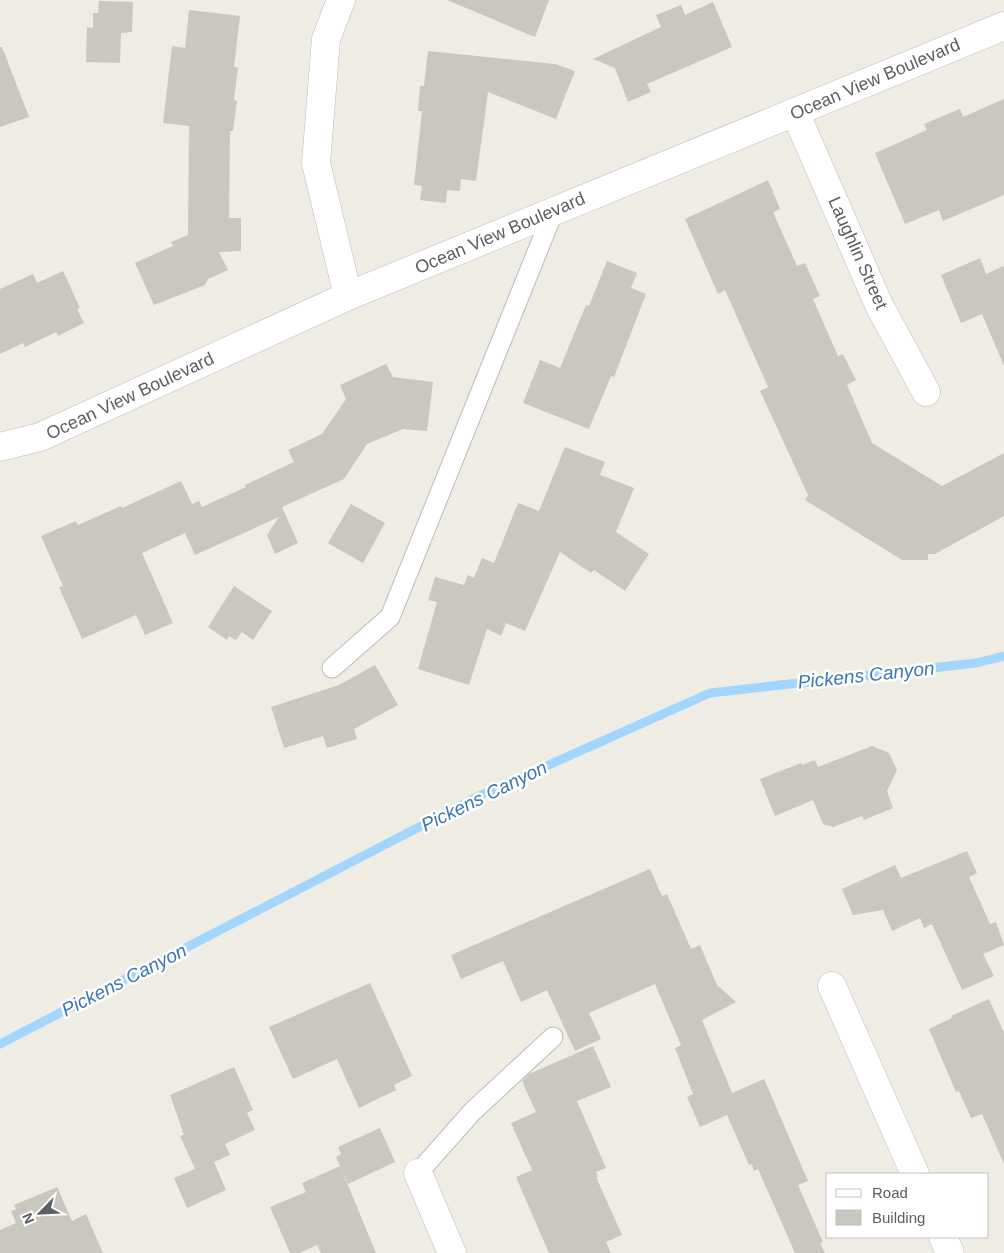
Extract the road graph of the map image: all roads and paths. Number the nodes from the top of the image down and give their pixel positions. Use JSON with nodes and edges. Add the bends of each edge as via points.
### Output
{"nodes":[{"id":1,"x":341,"y":0,"type":"edge"},
{"id":2,"x":1004,"y":26,"type":"edge"},
{"id":3,"x":795,"y":112,"type":"junction"},
{"id":4,"x":554,"y":210,"type":"junction"},
{"id":5,"x":348,"y":296,"type":"junction"},
{"id":6,"x":926,"y":392,"type":"dead end"},
{"id":7,"x":0,"y":447,"type":"edge"},
{"id":8,"x":332,"y":668,"type":"dead end"},
{"id":9,"x":832,"y":986,"type":"dead end"},
{"id":10,"x":553,"y":1037,"type":"dead end"},
{"id":11,"x":418,"y":1173,"type":"joint"},
{"id":12,"x":915,"y":1173,"type":"edge"},
{"id":13,"x":943,"y":1238,"type":"edge"},
{"id":14,"x":452,"y":1253,"type":"edge"},
{"id":15,"x":950,"y":1253,"type":"edge"}],
"edges":[{"from":1,"to":5,"type":"street","via":[[326,39],[316,163]]},
{"from":2,"to":3,"type":"street","name":"Ocean View Boulevard"},
{"from":3,"to":4,"type":"street","name":"Ocean View Boulevard"},
{"from":3,"to":6,"type":"street","name":"Laughlin Street","via":[[880,305]]},
{"from":4,"to":5,"type":"street","name":"Ocean View Boulevard"},
{"from":4,"to":8,"type":"lane","via":[[390,616]]},
{"from":5,"to":7,"type":"street","name":"Ocean View Boulevard","via":[[40,437]]},
{"from":9,"to":12,"type":"street"},
{"from":10,"to":11,"type":"lane","via":[[472,1112]]},
{"from":11,"to":14,"type":"street"},
{"from":13,"to":15,"type":"street"}]}
